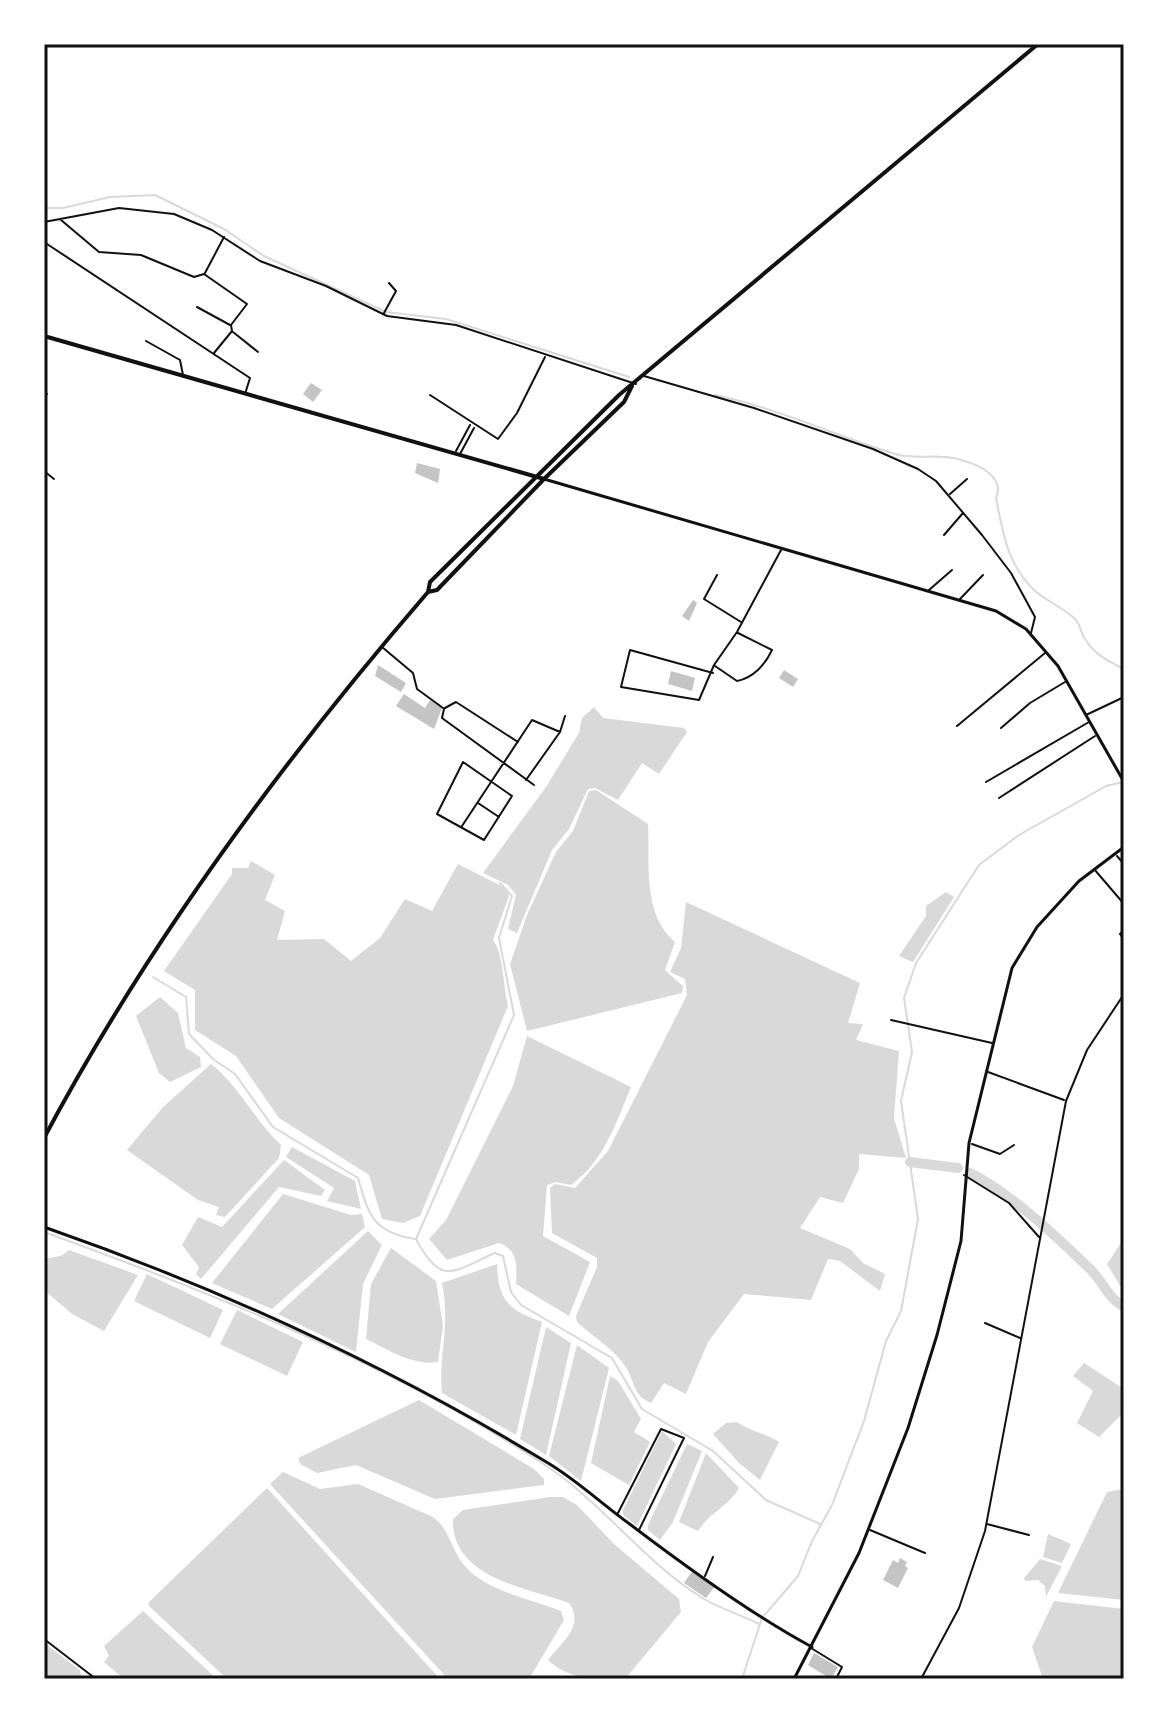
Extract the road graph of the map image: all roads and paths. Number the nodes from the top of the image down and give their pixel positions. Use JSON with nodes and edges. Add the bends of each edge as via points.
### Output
{"nodes":[{"id":1,"x":1038,"y":44,"type":"edge"},
{"id":2,"x":60,"y":219,"type":"junction"},
{"id":3,"x":44,"y":222,"type":"edge"},
{"id":4,"x":224,"y":237,"type":"junction"},
{"id":5,"x":44,"y":242,"type":"edge"},
{"id":6,"x":204,"y":274,"type":"junction"},
{"id":7,"x":389,"y":283,"type":"dead end"},
{"id":8,"x":197,"y":307,"type":"dead end"},
{"id":9,"x":384,"y":313,"type":"junction"},
{"id":10,"x":231,"y":325,"type":"junction"},
{"id":11,"x":232,"y":331,"type":"junction"},
{"id":12,"x":44,"y":336,"type":"edge"},
{"id":13,"x":146,"y":341,"type":"dead end"},
{"id":14,"x":258,"y":352,"type":"dead end"},
{"id":15,"x":214,"y":353,"type":"junction"},
{"id":16,"x":546,"y":355,"type":"junction"},
{"id":17,"x":184,"y":376,"type":"junction"},
{"id":18,"x":644,"y":376,"type":"junction"},
{"id":19,"x":634,"y":385,"type":"junction"},
{"id":20,"x":245,"y":395,"type":"junction"},
{"id":21,"x":430,"y":395,"type":"dead end"},
{"id":22,"x":471,"y":424,"type":"junction"},
{"id":23,"x":475,"y":426,"type":"junction"},
{"id":24,"x":457,"y":454,"type":"junction"},
{"id":25,"x":44,"y":471,"type":"edge"},
{"id":26,"x":535,"y":477,"type":"junction"},
{"id":27,"x":54,"y":479,"type":"dead end"},
{"id":28,"x":544,"y":479,"type":"junction"},
{"id":29,"x":967,"y":479,"type":"dead end"},
{"id":30,"x":949,"y":495,"type":"junction"},
{"id":31,"x":964,"y":512,"type":"junction"},
{"id":32,"x":944,"y":535,"type":"dead end"},
{"id":33,"x":781,"y":550,"type":"junction"},
{"id":34,"x":952,"y":570,"type":"dead end"},
{"id":35,"x":717,"y":575,"type":"dead end"},
{"id":36,"x":983,"y":575,"type":"dead end"},
{"id":37,"x":928,"y":591,"type":"junction"},
{"id":38,"x":428,"y":592,"type":"junction"},
{"id":39,"x":959,"y":600,"type":"junction"},
{"id":40,"x":742,"y":623,"type":"junction"},
{"id":41,"x":737,"y":632,"type":"junction"},
{"id":42,"x":1030,"y":634,"type":"junction"},
{"id":43,"x":381,"y":646,"type":"junction"},
{"id":44,"x":1047,"y":652,"type":"junction"},
{"id":45,"x":714,"y":665,"type":"junction"},
{"id":46,"x":713,"y":673,"type":"junction"},
{"id":47,"x":1066,"y":681,"type":"junction"},
{"id":48,"x":1124,"y":697,"type":"edge"},
{"id":49,"x":444,"y":709,"type":"junction"},
{"id":50,"x":1086,"y":715,"type":"junction"},
{"id":51,"x":565,"y":716,"type":"dead end"},
{"id":52,"x":1089,"y":722,"type":"junction"},
{"id":53,"x":957,"y":726,"type":"dead end"},
{"id":54,"x":1001,"y":728,"type":"dead end"},
{"id":55,"x":560,"y":732,"type":"junction"},
{"id":56,"x":1097,"y":735,"type":"junction"},
{"id":57,"x":518,"y":742,"type":"junction"},
{"id":58,"x":503,"y":764,"type":"junction"},
{"id":59,"x":526,"y":780,"type":"junction"},
{"id":60,"x":491,"y":782,"type":"junction"},
{"id":61,"x":986,"y":782,"type":"dead end"},
{"id":62,"x":1124,"y":782,"type":"edge"},
{"id":63,"x":534,"y":785,"type":"dead end"},
{"id":64,"x":999,"y":798,"type":"dead end"},
{"id":65,"x":477,"y":802,"type":"junction"},
{"id":66,"x":499,"y":817,"type":"junction"},
{"id":67,"x":461,"y":827,"type":"junction"},
{"id":68,"x":1124,"y":847,"type":"edge"},
{"id":69,"x":1115,"y":853,"type":"junction"},
{"id":70,"x":1124,"y":864,"type":"edge"},
{"id":71,"x":1094,"y":869,"type":"junction"},
{"id":72,"x":1124,"y":904,"type":"edge"},
{"id":73,"x":1124,"y":930,"type":"edge"},
{"id":74,"x":1124,"y":940,"type":"edge"},
{"id":75,"x":1124,"y":994,"type":"edge"},
{"id":76,"x":891,"y":1020,"type":"dead end"},
{"id":77,"x":992,"y":1043,"type":"junction"},
{"id":78,"x":986,"y":1072,"type":"junction"},
{"id":79,"x":1066,"y":1101,"type":"junction"},
{"id":80,"x":44,"y":1138,"type":"edge"},
{"id":81,"x":969,"y":1143,"type":"junction"},
{"id":82,"x":1014,"y":1145,"type":"dead end"},
{"id":83,"x":964,"y":1175,"type":"junction"},
{"id":84,"x":44,"y":1227,"type":"edge"},
{"id":85,"x":1040,"y":1238,"type":"junction"},
{"id":86,"x":985,"y":1323,"type":"dead end"},
{"id":87,"x":1020,"y":1338,"type":"junction"},
{"id":88,"x":617,"y":1514,"type":"junction"},
{"id":89,"x":987,"y":1524,"type":"junction"},
{"id":90,"x":869,"y":1529,"type":"junction"},
{"id":91,"x":639,"y":1531,"type":"junction"},
{"id":92,"x":1029,"y":1535,"type":"dead end"},
{"id":93,"x":925,"y":1553,"type":"dead end"},
{"id":94,"x":713,"y":1557,"type":"dead end"},
{"id":95,"x":705,"y":1576,"type":"junction"},
{"id":96,"x":44,"y":1639,"type":"edge"},
{"id":97,"x":812,"y":1648,"type":"junction"},
{"id":98,"x":96,"y":1679,"type":"edge"},
{"id":99,"x":794,"y":1679,"type":"edge"},
{"id":100,"x":836,"y":1679,"type":"edge"},
{"id":101,"x":921,"y":1679,"type":"edge"}],
"edges":[{"from":1,"to":18,"type":"main road"},
{"from":2,"to":3,"type":"street"},
{"from":2,"to":4,"type":"street","via":[[142,208],[174,214]]},
{"from":2,"to":6,"type":"street","via":[[99,252],[141,255],[194,277]]},
{"from":4,"to":6,"type":"street"},
{"from":4,"to":9,"type":"street","via":[[260,261]]},
{"from":5,"to":15,"type":"street"},
{"from":6,"to":10,"type":"street","via":[[247,304]]},
{"from":7,"to":9,"type":"street","via":[[396,291]]},
{"from":8,"to":10,"type":"street"},
{"from":9,"to":16,"type":"street","via":[[456,325]]},
{"from":10,"to":11,"type":"street"},
{"from":11,"to":14,"type":"street"},
{"from":11,"to":15,"type":"street"},
{"from":12,"to":17,"type":"main road"},
{"from":13,"to":17,"type":"street","via":[[180,360]]},
{"from":15,"to":20,"type":"street","via":[[250,379]]},
{"from":16,"to":19,"type":"street"},
{"from":16,"to":23,"type":"street","via":[[500,438]]},
{"from":17,"to":20,"type":"main road"},
{"from":18,"to":19,"type":"main road"},
{"from":18,"to":30,"type":"street","via":[[873,449],[918,469]]},
{"from":19,"to":26,"type":"main road"},
{"from":19,"to":28,"type":"main road","via":[[624,402]]},
{"from":20,"to":24,"type":"main road"},
{"from":21,"to":22,"type":"street"},
{"from":22,"to":23,"type":"street"},
{"from":22,"to":24,"type":"street"},
{"from":23,"to":24,"type":"street"},
{"from":24,"to":26,"type":"main road"},
{"from":25,"to":27,"type":"street"},
{"from":26,"to":28,"type":"main road"},
{"from":26,"to":38,"type":"main road","via":[[430,582]]},
{"from":28,"to":33,"type":"main road"},
{"from":28,"to":38,"type":"main road","via":[[437,590]]},
{"from":29,"to":30,"type":"street"},
{"from":30,"to":31,"type":"street"},
{"from":31,"to":32,"type":"street"},
{"from":31,"to":42,"type":"street","via":[[1002,559],[1030,606],[1036,621]]},
{"from":33,"to":37,"type":"main road"},
{"from":33,"to":40,"type":"street"},
{"from":34,"to":37,"type":"street"},
{"from":35,"to":40,"type":"street","via":[[704,599]]},
{"from":36,"to":39,"type":"street"},
{"from":37,"to":39,"type":"main road"},
{"from":38,"to":43,"type":"main road"},
{"from":39,"to":42,"type":"main road","via":[[996,611]]},
{"from":40,"to":41,"type":"street"},
{"from":41,"to":45,"type":"street"},
{"from":41,"to":45,"type":"street","via":[[772,650],[769,658],[747,679],[737,681]]},
{"from":42,"to":44,"type":"main road"},
{"from":43,"to":49,"type":"street","via":[[413,673],[417,689]]},
{"from":43,"to":80,"type":"main road","via":[[294,752],[219,856],[108,1026]]},
{"from":44,"to":47,"type":"main road"},
{"from":44,"to":53,"type":"street"},
{"from":45,"to":46,"type":"street"},
{"from":46,"to":46,"type":"street","via":[[699,700],[621,687],[630,650]]},
{"from":47,"to":50,"type":"main road"},
{"from":47,"to":54,"type":"street"},
{"from":48,"to":50,"type":"street"},
{"from":49,"to":57,"type":"street","via":[[456,702]]},
{"from":49,"to":58,"type":"street","via":[[442,718]]},
{"from":50,"to":52,"type":"main road"},
{"from":51,"to":55,"type":"street"},
{"from":52,"to":56,"type":"main road"},
{"from":52,"to":61,"type":"street"},
{"from":55,"to":57,"type":"street","via":[[532,720]]},
{"from":55,"to":59,"type":"street"},
{"from":56,"to":62,"type":"main road"},
{"from":56,"to":64,"type":"street"},
{"from":57,"to":58,"type":"street"},
{"from":58,"to":59,"type":"street"},
{"from":58,"to":60,"type":"street"},
{"from":59,"to":63,"type":"street"},
{"from":60,"to":65,"type":"street"},
{"from":60,"to":66,"type":"street","via":[[512,796]]},
{"from":60,"to":67,"type":"street","via":[[463,762],[437,814]]},
{"from":65,"to":66,"type":"street"},
{"from":65,"to":67,"type":"street"},
{"from":66,"to":67,"type":"street","via":[[484,840]]},
{"from":68,"to":69,"type":"main road"},
{"from":69,"to":70,"type":"street"},
{"from":69,"to":71,"type":"main road"},
{"from":71,"to":72,"type":"street"},
{"from":71,"to":77,"type":"main road","via":[[1037,927],[1012,968]]},
{"from":73,"to":74,"type":"street"},
{"from":75,"to":79,"type":"street","via":[[1087,1050]]},
{"from":76,"to":77,"type":"street"},
{"from":77,"to":78,"type":"main road"},
{"from":78,"to":79,"type":"street"},
{"from":78,"to":81,"type":"main road"},
{"from":79,"to":85,"type":"street"},
{"from":81,"to":82,"type":"street","via":[[1000,1154]]},
{"from":81,"to":83,"type":"main road"},
{"from":83,"to":85,"type":"street","via":[[1009,1203]]},
{"from":83,"to":90,"type":"main road","via":[[961,1241],[937,1335]]},
{"from":84,"to":88,"type":"main road","via":[[162,1268],[314,1334],[536,1455]]},
{"from":85,"to":87,"type":"street"},
{"from":86,"to":87,"type":"street"},
{"from":87,"to":89,"type":"street"},
{"from":88,"to":91,"type":"main road"},
{"from":88,"to":91,"type":"street","via":[[661,1429],[684,1438]]},
{"from":89,"to":92,"type":"street"},
{"from":89,"to":101,"type":"street","via":[[965,1592]]},
{"from":90,"to":93,"type":"street"},
{"from":90,"to":97,"type":"main road"},
{"from":91,"to":95,"type":"main road"},
{"from":94,"to":95,"type":"street"},
{"from":95,"to":97,"type":"main road"},
{"from":96,"to":98,"type":"street"},
{"from":97,"to":99,"type":"main road"},
{"from":97,"to":100,"type":"street","via":[[842,1667]]}]}
